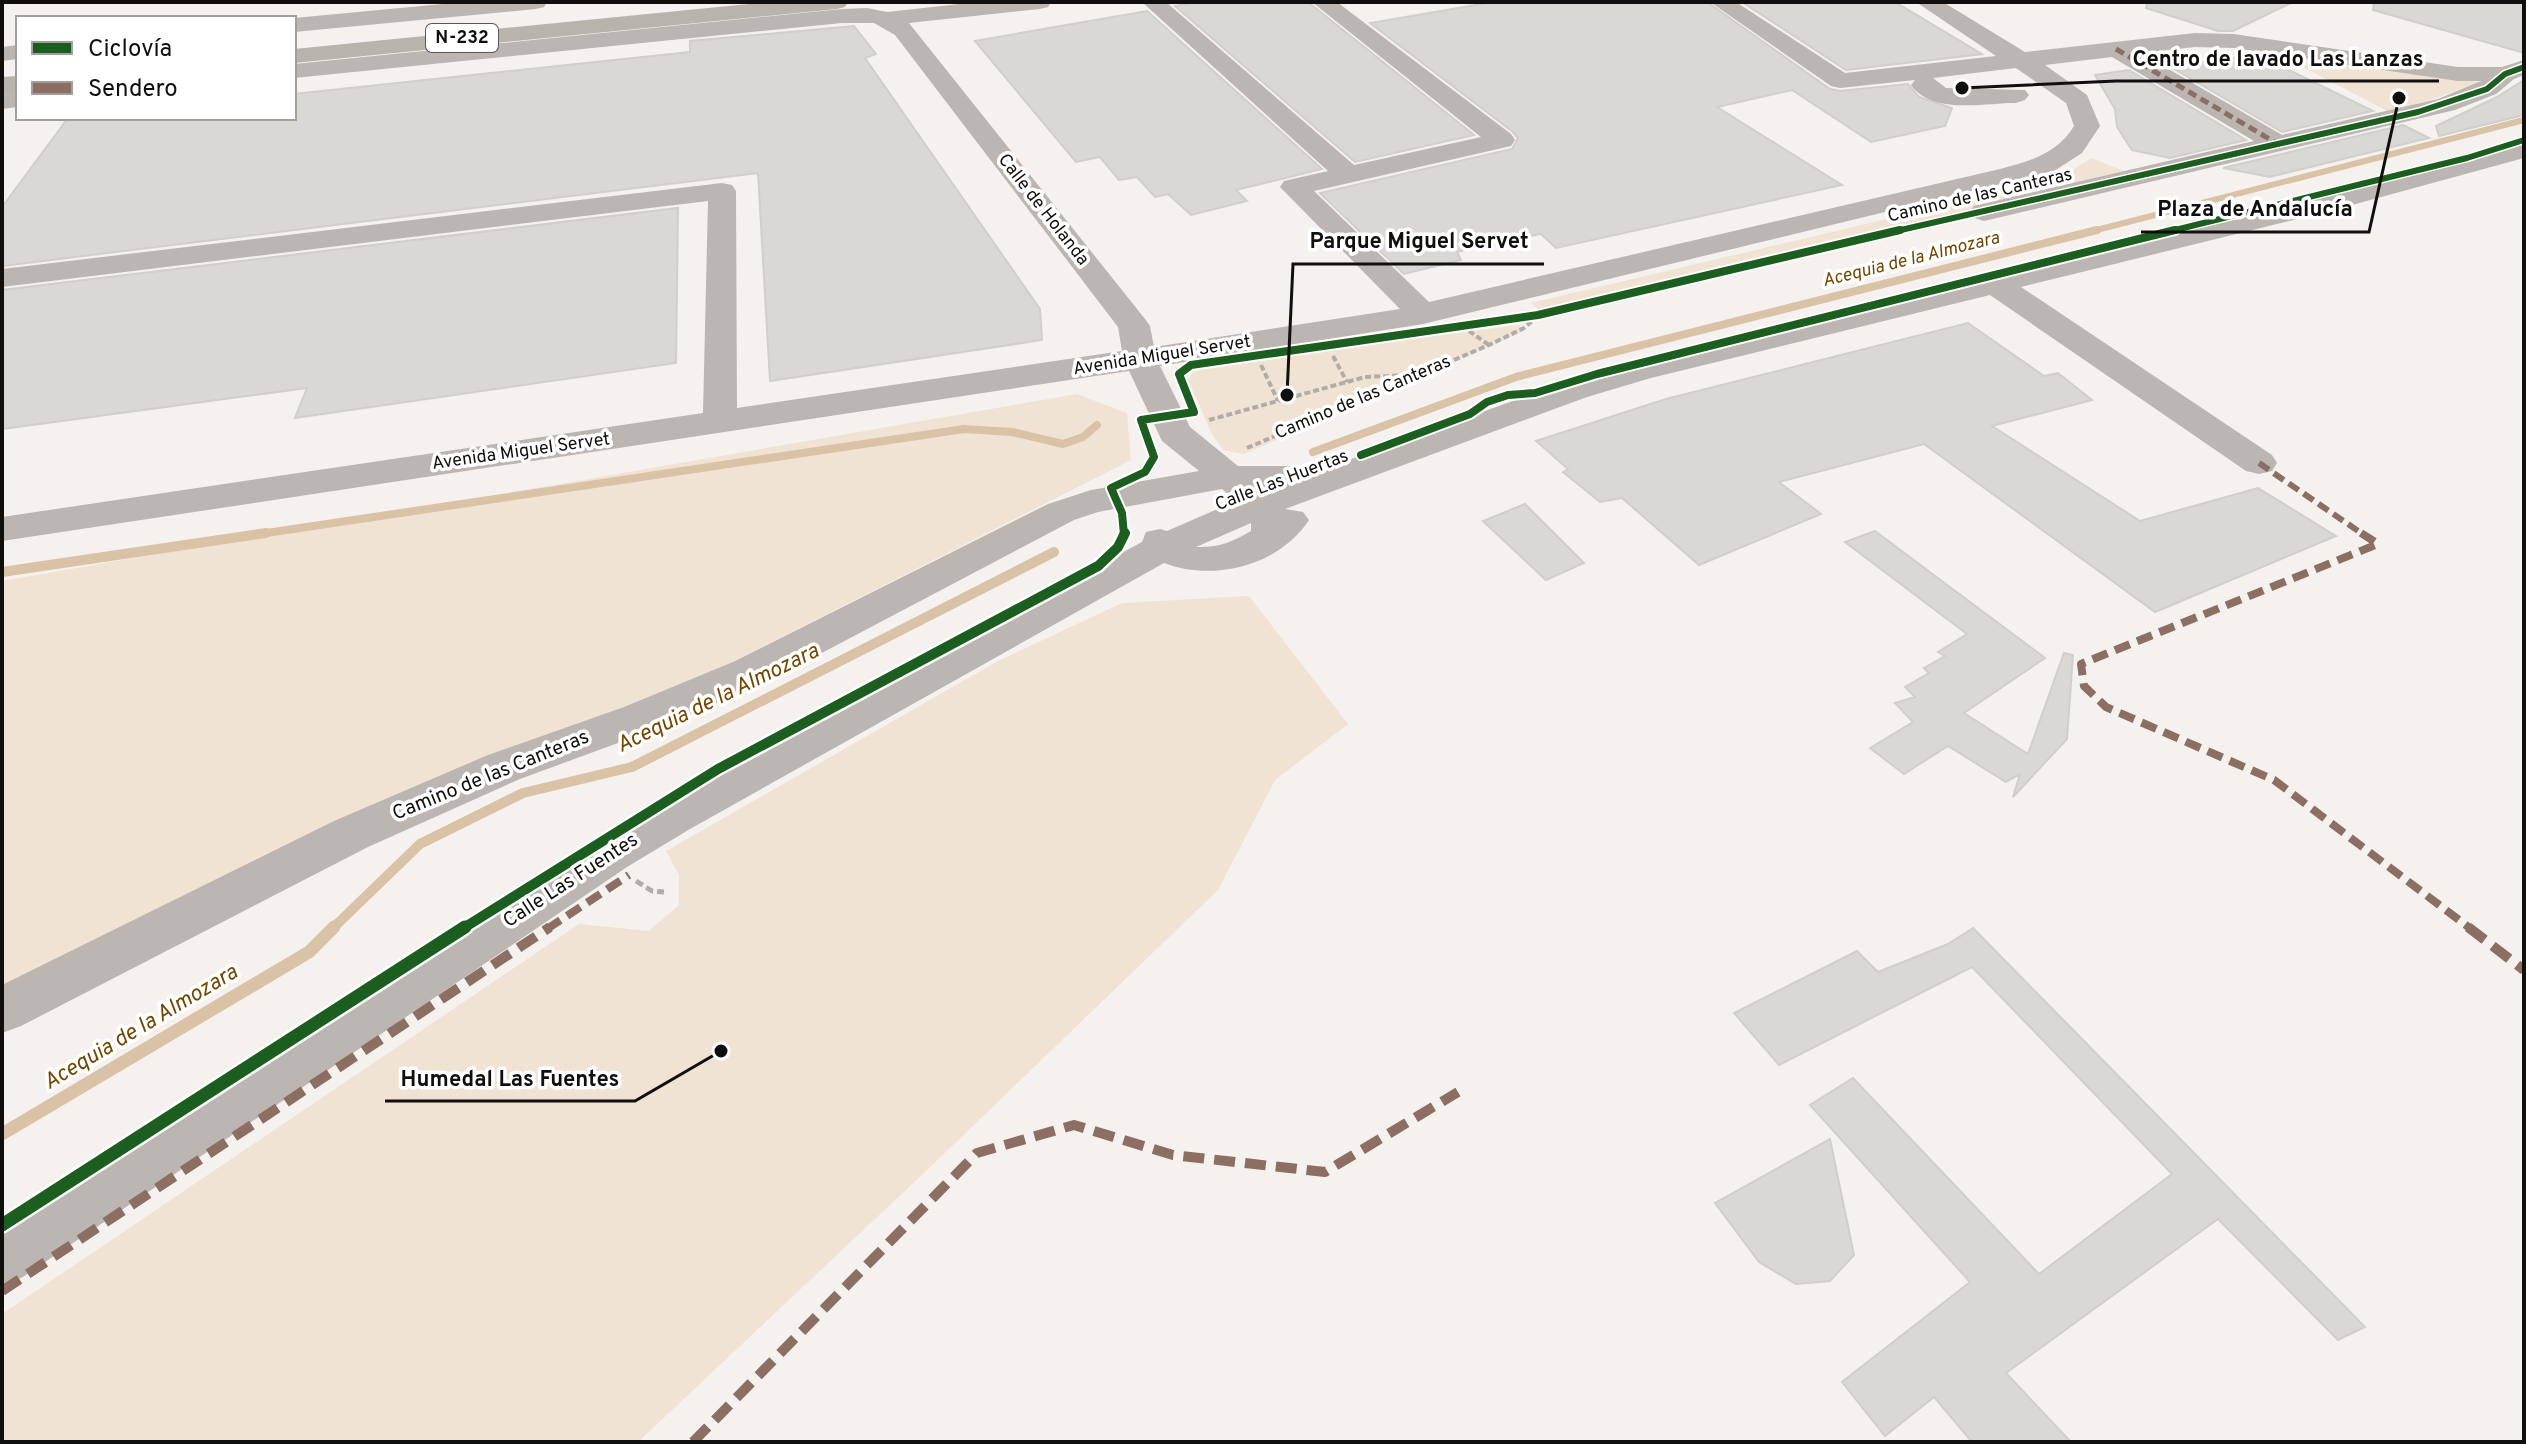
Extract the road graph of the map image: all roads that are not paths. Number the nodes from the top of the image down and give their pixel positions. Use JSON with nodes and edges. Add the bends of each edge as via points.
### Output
{"nodes":[{"id":1,"x":536,"y":2,"type":"edge"},
{"id":2,"x":682,"y":2,"type":"edge"},
{"id":3,"x":1040,"y":2,"type":"edge"},
{"id":4,"x":1153,"y":2,"type":"edge"},
{"id":5,"x":1323,"y":2,"type":"edge"},
{"id":6,"x":1721,"y":2,"type":"edge"},
{"id":7,"x":1927,"y":2,"type":"edge"},
{"id":8,"x":828,"y":3,"type":"edge"},
{"id":9,"x":880,"y":16,"type":"junction"},
{"id":10,"x":296,"y":25,"type":"edge"},
{"id":11,"x":296,"y":39,"type":"edge"},
{"id":12,"x":2116,"y":49,"type":"junction"},
{"id":13,"x":296,"y":56,"type":"edge"},
{"id":14,"x":2028,"y":63,"type":"junction"},
{"id":15,"x":2514,"y":70,"type":"edge"},
{"id":16,"x":296,"y":71,"type":"edge"},
{"id":17,"x":1991,"y":75,"type":"junction"},
{"id":18,"x":2078,"y":100,"type":"junction"},
{"id":19,"x":2032,"y":103,"type":"junction"},
{"id":20,"x":2278,"y":144,"type":"junction"},
{"id":21,"x":2077,"y":147,"type":"junction"},
{"id":22,"x":2524,"y":150,"type":"edge"},
{"id":23,"x":2148,"y":172,"type":"junction"},
{"id":24,"x":1349,"y":175,"type":"junction"},
{"id":25,"x":2,"y":278,"type":"edge"},
{"id":26,"x":1995,"y":284,"type":"junction"},
{"id":27,"x":1457,"y":324,"type":"junction"},
{"id":28,"x":1140,"y":359,"type":"junction"},
{"id":29,"x":720,"y":422,"type":"junction"},
{"id":30,"x":1189,"y":427,"type":"junction"},
{"id":31,"x":1234,"y":463,"type":"junction"},
{"id":32,"x":2259,"y":463,"type":"dead end"},
{"id":33,"x":1335,"y":477,"type":"junction"},
{"id":34,"x":1266,"y":522,"type":"junction"},
{"id":35,"x":1155,"y":526,"type":"junction"},
{"id":36,"x":2,"y":529,"type":"edge"},
{"id":37,"x":2,"y":1010,"type":"edge"},
{"id":38,"x":2,"y":1256,"type":"edge"}],
"edges":[{"from":1,"to":10,"type":"street"},
{"from":2,"to":11,"type":"highway","number":"N-232"},
{"from":3,"to":9,"type":"street"},
{"from":4,"to":24,"type":"street"},
{"from":5,"to":24,"type":"street","via":[[1502,140]]},
{"from":6,"to":14,"type":"street","via":[[1840,81]]},
{"from":7,"to":14,"type":"street"},
{"from":8,"to":9,"type":"highway"},
{"from":8,"to":13,"type":"highway","number":"N-232"},
{"from":9,"to":16,"type":"street"},
{"from":9,"to":28,"type":"street","name":"Calle de Holanda","via":[[903,30],[1134,326]]},
{"from":12,"to":14,"type":"street"},
{"from":12,"to":15,"type":"street","via":[[2234,41],[2458,74]]},
{"from":12,"to":20,"type":"street"},
{"from":14,"to":17,"type":"street"},
{"from":14,"to":18,"type":"street"},
{"from":15,"to":20,"type":"street","name":"Camino de las Canteras","via":[[2487,89],[2446,105]]},
{"from":17,"to":19,"type":"street"},
{"from":17,"to":19,"type":"street","via":[[1924,85],[1940,96]]},
{"from":18,"to":19,"type":"street"},
{"from":18,"to":21,"type":"street","via":[[2087,126]]},
{"from":20,"to":23,"type":"street","name":"Camino de las Canteras"},
{"from":21,"to":23,"type":"street"},
{"from":21,"to":27,"type":"street","name":"Avenida Miguel Servet","via":[[2007,176]]},
{"from":22,"to":26,"type":"street","name":"Calle Las Huertas"},
{"from":23,"to":27,"type":"street","name":"Camino de las Canteras","via":[[1538,315]]},
{"from":24,"to":27,"type":"street","via":[[1294,187]]},
{"from":25,"to":29,"type":"street","via":[[722,191]]},
{"from":26,"to":32,"type":"street"},
{"from":26,"to":33,"type":"street","name":"Calle Las Huertas","via":[[1575,390]]},
{"from":27,"to":28,"type":"street","name":"Avenida Miguel Servet","via":[[1380,323]]},
{"from":28,"to":29,"type":"street","name":"Avenida Miguel Servet"},
{"from":28,"to":30,"type":"street","name":"Calle de Holanda"},
{"from":29,"to":36,"type":"street","name":"Avenida Miguel Servet"},
{"from":30,"to":31,"type":"street","name":"Calle de Holanda"},
{"from":30,"to":35,"type":"street","via":[[1169,471]]},
{"from":31,"to":33,"type":"street"},
{"from":31,"to":34,"type":"street","name":"Calle de Holanda"},
{"from":31,"to":35,"type":"street"},
{"from":33,"to":34,"type":"street"},
{"from":34,"to":35,"type":"street","via":[[1241,555]]},
{"from":35,"to":37,"type":"street","name":"Camino de las Canteras","via":[[1061,512],[748,673],[504,767],[351,834]]},
{"from":35,"to":38,"type":"street","name":"Calle Las Fuentes","via":[[610,854]]}]}
